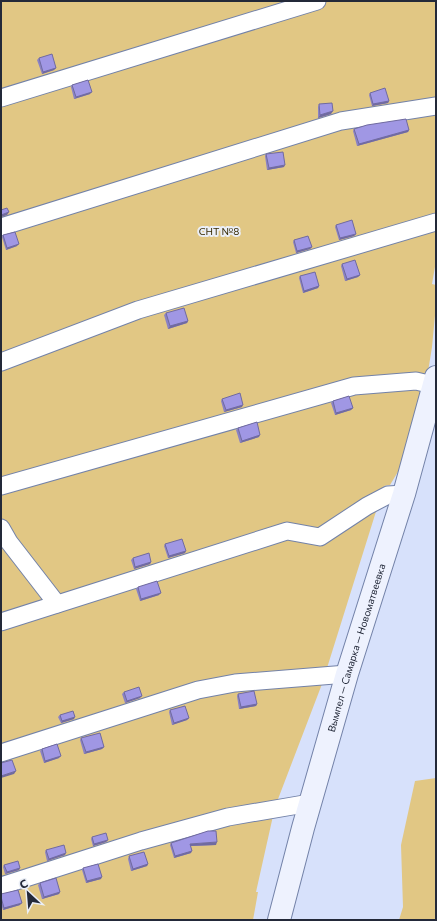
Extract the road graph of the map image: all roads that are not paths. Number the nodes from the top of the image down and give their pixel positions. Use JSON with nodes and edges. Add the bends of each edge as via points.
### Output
{"nodes":[{"id":1,"x":317,"y":1,"type":"edge"},
{"id":2,"x":1,"y":98,"type":"edge"},
{"id":3,"x":436,"y":106,"type":"edge"},
{"id":4,"x":436,"y":222,"type":"edge"},
{"id":5,"x":1,"y":227,"type":"edge"},
{"id":6,"x":1,"y":362,"type":"edge"},
{"id":7,"x":435,"y":381,"type":"edge"},
{"id":8,"x":1,"y":486,"type":"edge"},
{"id":9,"x":404,"y":494,"type":"junction"},
{"id":10,"x":1,"y":528,"type":"edge"},
{"id":11,"x":58,"y":604,"type":"junction"},
{"id":12,"x":1,"y":622,"type":"edge"},
{"id":13,"x":347,"y":674,"type":"junction"},
{"id":14,"x":1,"y":753,"type":"edge"},
{"id":15,"x":310,"y":803,"type":"junction"},
{"id":16,"x":1,"y":886,"type":"edge"},
{"id":17,"x":279,"y":920,"type":"edge"}],
"edges":[{"from":1,"to":2,"type":"street"},
{"from":3,"to":5,"type":"street","via":[[341,121]]},
{"from":4,"to":6,"type":"street","via":[[138,310]]},
{"from":7,"to":8,"type":"street","via":[[354,386]]},
{"from":7,"to":9,"type":"main road","name":"Вымпел — Самарка — Новоматвеевка"},
{"from":9,"to":11,"type":"street","via":[[388,495],[320,537],[287,531]]},
{"from":9,"to":13,"type":"main road","name":"Вымпел — Самарка — Новоматвеевка"},
{"from":10,"to":11,"type":"street"},
{"from":11,"to":12,"type":"street"},
{"from":13,"to":14,"type":"street","via":[[235,683],[198,690]]},
{"from":13,"to":15,"type":"main road","name":"Вымпел — Самарка — Новоматвеевка"},
{"from":15,"to":16,"type":"street","via":[[221,819],[141,841]]},
{"from":15,"to":17,"type":"main road","name":"Вымпел — Самарка — Новоматвеевка"}]}
